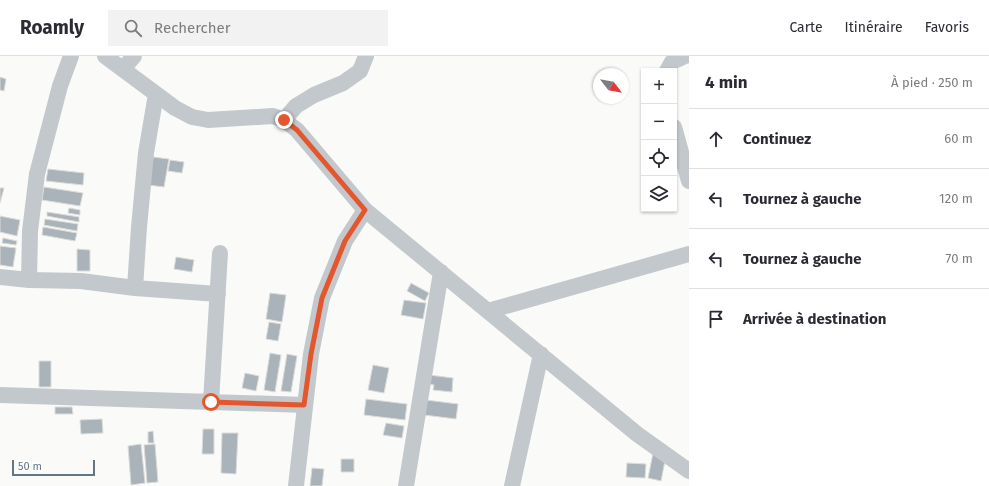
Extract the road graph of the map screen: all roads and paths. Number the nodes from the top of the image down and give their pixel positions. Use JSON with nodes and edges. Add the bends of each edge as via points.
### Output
{"nodes":[{"id":1,"x":71,"y":56,"type":"edge"},
{"id":2,"x":105,"y":56,"type":"edge"},
{"id":3,"x":134,"y":56,"type":"edge"},
{"id":4,"x":366,"y":56,"type":"edge"},
{"id":5,"x":685,"y":56,"type":"edge"},
{"id":6,"x":669,"y":68,"type":"edge"},
{"id":7,"x":122,"y":69,"type":"junction"},
{"id":8,"x":156,"y":94,"type":"junction"},
{"id":9,"x":284,"y":120,"type":"junction"},
{"id":10,"x":677,"y":138,"type":"edge"},
{"id":11,"x":689,"y":181,"type":"edge"},
{"id":12,"x":365,"y":210,"type":"junction"},
{"id":13,"x":220,"y":253,"type":"dead end"},
{"id":14,"x":689,"y":254,"type":"edge"},
{"id":15,"x":441,"y":272,"type":"junction"},
{"id":16,"x":0,"y":277,"type":"edge"},
{"id":17,"x":29,"y":280,"type":"junction"},
{"id":18,"x":135,"y":288,"type":"junction"},
{"id":19,"x":218,"y":294,"type":"junction"},
{"id":20,"x":488,"y":311,"type":"junction"},
{"id":21,"x":541,"y":354,"type":"junction"},
{"id":22,"x":0,"y":394,"type":"edge"},
{"id":23,"x":211,"y":402,"type":"junction"},
{"id":24,"x":304,"y":405,"type":"junction"},
{"id":25,"x":689,"y":471,"type":"edge"},
{"id":26,"x":296,"y":486,"type":"edge"},
{"id":27,"x":406,"y":486,"type":"edge"},
{"id":28,"x":512,"y":486,"type":"edge"}],
"edges":[{"from":1,"to":17,"type":"street","via":[[60,86],[37,174],[30,231]]},
{"from":2,"to":7,"type":"street"},
{"from":3,"to":7,"type":"street"},
{"from":4,"to":9,"type":"street","via":[[360,71],[343,83],[296,106]]},
{"from":5,"to":6,"type":"street","via":[[672,62]]},
{"from":7,"to":8,"type":"street"},
{"from":8,"to":9,"type":"street","via":[[192,117],[208,120],[273,116]]},
{"from":8,"to":18,"type":"street","via":[[146,153]]},
{"from":9,"to":12,"type":"street","via":[[297,130]]},
{"from":10,"to":11,"type":"street"},
{"from":12,"to":15,"type":"street"},
{"from":12,"to":24,"type":"street","via":[[345,241],[322,298]]},
{"from":13,"to":19,"type":"street"},
{"from":14,"to":20,"type":"street"},
{"from":15,"to":20,"type":"street"},
{"from":15,"to":27,"type":"street"},
{"from":16,"to":17,"type":"street"},
{"from":17,"to":18,"type":"street","via":[[81,281]]},
{"from":18,"to":19,"type":"street"},
{"from":19,"to":23,"type":"street"},
{"from":20,"to":21,"type":"street"},
{"from":21,"to":25,"type":"street","via":[[637,434]]},
{"from":21,"to":28,"type":"street"},
{"from":22,"to":23,"type":"street"},
{"from":23,"to":24,"type":"street"},
{"from":24,"to":26,"type":"street"}]}
